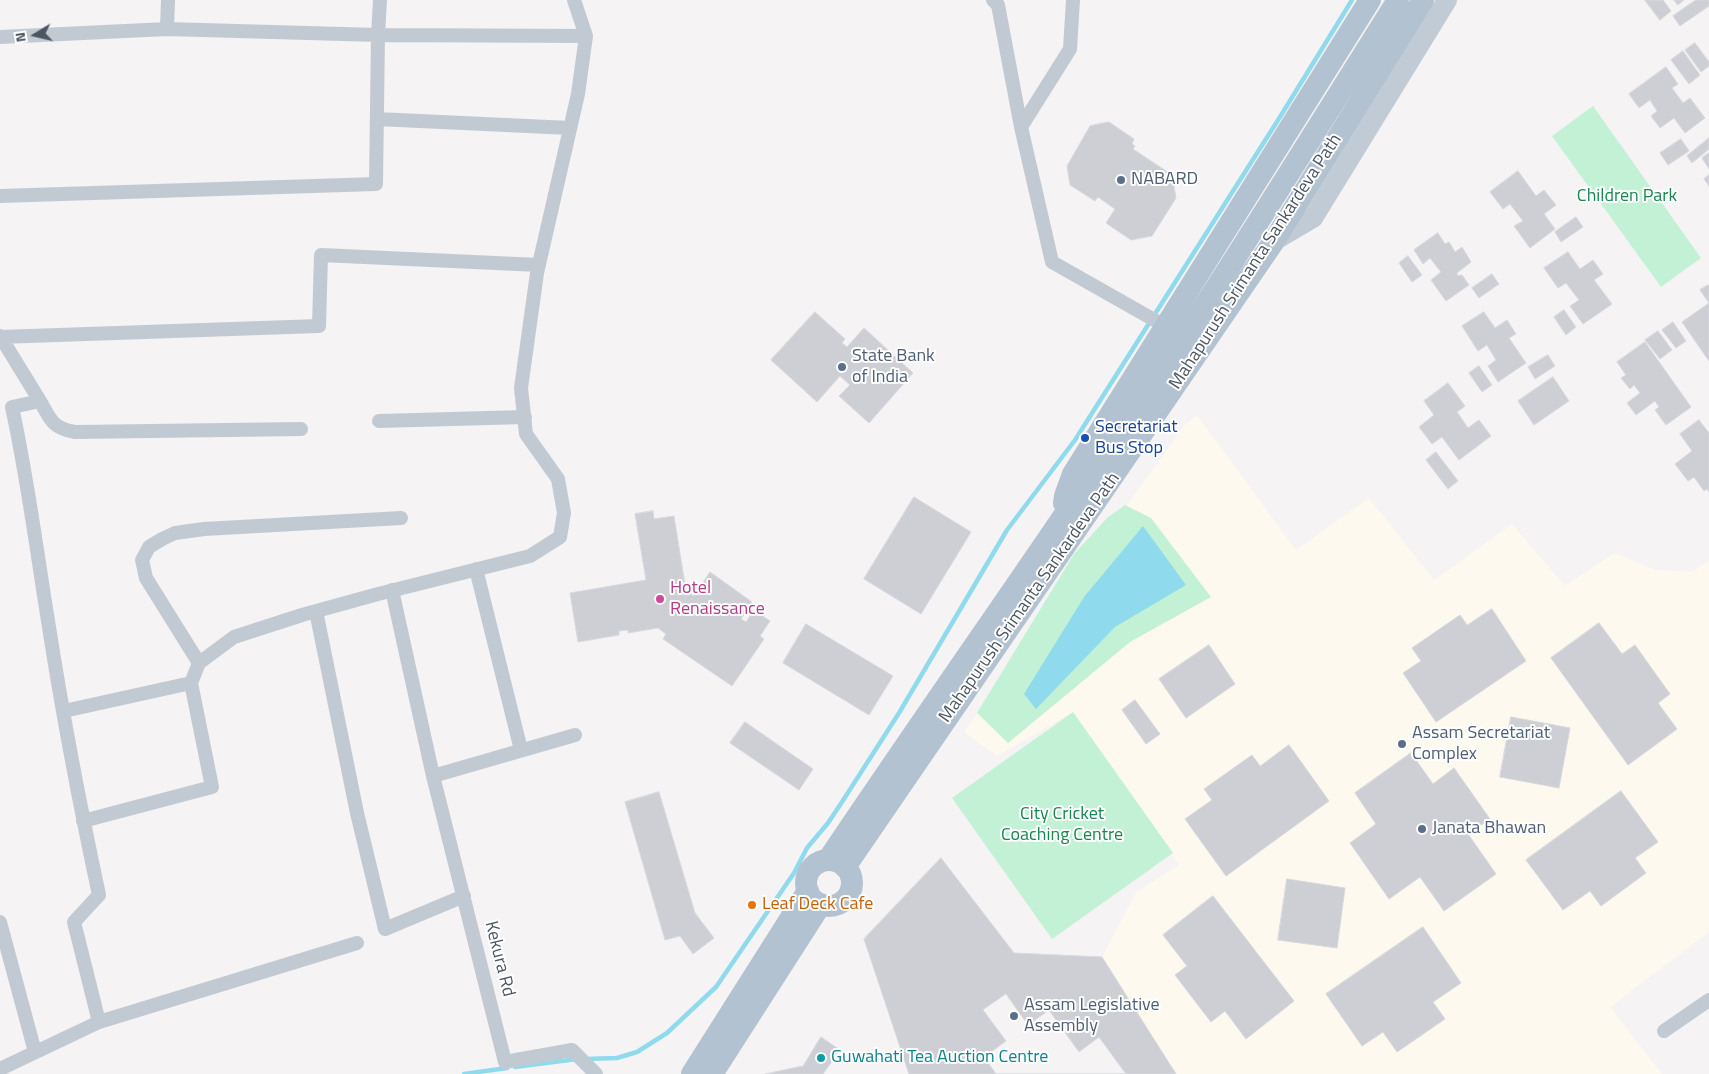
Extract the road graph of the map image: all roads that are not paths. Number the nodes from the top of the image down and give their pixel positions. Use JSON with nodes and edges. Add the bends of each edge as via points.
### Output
{"nodes":[{"id":1,"x":168,"y":0,"type":"edge"},
{"id":2,"x":380,"y":0,"type":"edge"},
{"id":3,"x":574,"y":0,"type":"edge"},
{"id":4,"x":993,"y":0,"type":"edge"},
{"id":5,"x":1073,"y":0,"type":"edge"},
{"id":6,"x":1370,"y":0,"type":"edge"},
{"id":7,"x":1398,"y":0,"type":"edge"},
{"id":8,"x":1423,"y":0,"type":"edge"},
{"id":9,"x":1447,"y":0,"type":"edge"},
{"id":10,"x":167,"y":29,"type":"junction"},
{"id":11,"x":378,"y":35,"type":"junction"},
{"id":12,"x":0,"y":36,"type":"edge"},
{"id":13,"x":586,"y":36,"type":"junction"},
{"id":14,"x":377,"y":119,"type":"junction"},
{"id":15,"x":1021,"y":127,"type":"junction"},
{"id":16,"x":570,"y":128,"type":"junction"},
{"id":17,"x":0,"y":196,"type":"edge"},
{"id":18,"x":1274,"y":241,"type":"junction"},
{"id":19,"x":539,"y":265,"type":"junction"},
{"id":20,"x":1161,"y":325,"type":"junction"},
{"id":21,"x":0,"y":337,"type":"edge"},
{"id":22,"x":40,"y":401,"type":"junction"},
{"id":23,"x":6,"y":408,"type":"edge"},
{"id":24,"x":524,"y":417,"type":"junction"},
{"id":25,"x":379,"y":421,"type":"dead end"},
{"id":26,"x":301,"y":429,"type":"dead end"},
{"id":27,"x":401,"y":518,"type":"dead end"},
{"id":28,"x":1062,"y":519,"type":"junction"},
{"id":29,"x":476,"y":569,"type":"junction"},
{"id":30,"x":392,"y":590,"type":"junction"},
{"id":31,"x":316,"y":611,"type":"junction"},
{"id":32,"x":199,"y":663,"type":"junction"},
{"id":33,"x":191,"y":683,"type":"junction"},
{"id":34,"x":64,"y":712,"type":"junction"},
{"id":35,"x":575,"y":734,"type":"dead end"},
{"id":36,"x":521,"y":750,"type":"junction"},
{"id":37,"x":433,"y":776,"type":"junction"},
{"id":38,"x":83,"y":820,"type":"junction"},
{"id":39,"x":837,"y":864,"type":"junction"},
{"id":40,"x":464,"y":896,"type":"junction"},
{"id":41,"x":815,"y":898,"type":"junction"},
{"id":42,"x":0,"y":922,"type":"edge"},
{"id":43,"x":357,"y":943,"type":"dead end"},
{"id":44,"x":1709,"y":1000,"type":"edge"},
{"id":45,"x":99,"y":1022,"type":"junction"},
{"id":46,"x":1664,"y":1031,"type":"dead end"},
{"id":47,"x":35,"y":1052,"type":"junction"},
{"id":48,"x":0,"y":1069,"type":"edge"},
{"id":49,"x":593,"y":1071,"type":"edge"},
{"id":50,"x":692,"y":1074,"type":"edge"},
{"id":51,"x":712,"y":1074,"type":"edge"}],
"edges":[{"from":1,"to":10,"type":"street"},
{"from":2,"to":11,"type":"street"},
{"from":3,"to":13,"type":"street"},
{"from":4,"to":15,"type":"street","via":[[998,5]]},
{"from":5,"to":15,"type":"street","via":[[1070,49]]},
{"from":6,"to":20,"type":"main road","name":"Mahapurush Srimanta Sankardeva Path"},
{"from":7,"to":28,"type":"main road","via":[[1217,289]]},
{"from":8,"to":18,"type":"main road","name":"Mahapurush Srimanta Sankardeva Path"},
{"from":9,"to":18,"type":"main road","via":[[1313,218]]},
{"from":10,"to":11,"type":"street"},
{"from":10,"to":12,"type":"street"},
{"from":11,"to":13,"type":"street"},
{"from":11,"to":14,"type":"street"},
{"from":13,"to":16,"type":"street"},
{"from":14,"to":16,"type":"street"},
{"from":14,"to":17,"type":"street","via":[[376,184]]},
{"from":15,"to":20,"type":"street","via":[[1052,262]]},
{"from":16,"to":19,"type":"street"},
{"from":18,"to":39,"type":"main road","name":"Mahapurush Srimanta Sankardeva Path"},
{"from":19,"to":21,"type":"street","via":[[321,255],[319,326]]},
{"from":19,"to":24,"type":"street","via":[[521,388]]},
{"from":20,"to":28,"type":"main road","name":"Mahapurush Srimanta Sankardeva Path","via":[[1073,474],[1064,496]]},
{"from":21,"to":22,"type":"street"},
{"from":22,"to":23,"type":"street"},
{"from":22,"to":26,"type":"street","via":[[51,420],[61,429],[75,432]]},
{"from":23,"to":34,"type":"street","via":[[20,442]]},
{"from":24,"to":25,"type":"street"},
{"from":24,"to":29,"type":"street","via":[[526,434],[558,479],[564,512],[560,537],[530,556]]},
{"from":27,"to":32,"type":"street","via":[[204,529],[175,534],[149,547],[142,560],[146,578]]},
{"from":28,"to":39,"type":"main road","name":"Mahapurush Srimanta Sankardeva Path","via":[[899,753]]},
{"from":29,"to":30,"type":"street"},
{"from":29,"to":36,"type":"street"},
{"from":30,"to":31,"type":"street"},
{"from":30,"to":37,"type":"street","name":"Kekura Rd"},
{"from":31,"to":32,"type":"street","via":[[234,637]]},
{"from":31,"to":40,"type":"street","via":[[357,813],[386,929]]},
{"from":32,"to":33,"type":"street"},
{"from":33,"to":34,"type":"street"},
{"from":33,"to":38,"type":"street","via":[[212,787]]},
{"from":34,"to":38,"type":"street"},
{"from":35,"to":36,"type":"street"},
{"from":36,"to":37,"type":"street"},
{"from":37,"to":40,"type":"street","name":"Kekura Rd"},
{"from":38,"to":45,"type":"street","via":[[99,895],[74,922]]},
{"from":39,"to":41,"type":"main road","via":[[820,862],[809,872],[807,879]]},
{"from":39,"to":41,"type":"main road","via":[[851,877],[852,885],[846,899],[832,906]]},
{"from":40,"to":49,"type":"street","name":"Kekura Rd","via":[[506,1062],[572,1050]]},
{"from":41,"to":50,"type":"main road"},
{"from":41,"to":51,"type":"main road"},
{"from":42,"to":47,"type":"street"},
{"from":43,"to":45,"type":"street"},
{"from":44,"to":46,"type":"street"},
{"from":45,"to":47,"type":"street"},
{"from":47,"to":48,"type":"street"}]}
